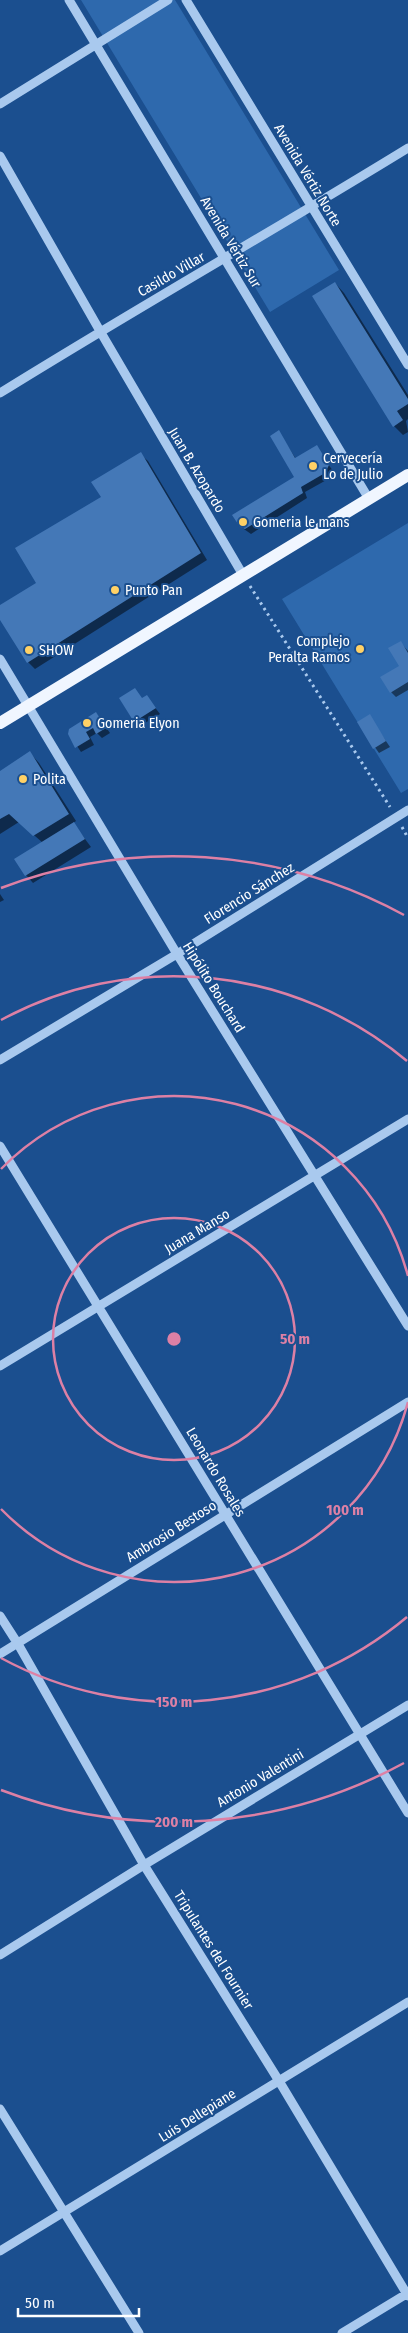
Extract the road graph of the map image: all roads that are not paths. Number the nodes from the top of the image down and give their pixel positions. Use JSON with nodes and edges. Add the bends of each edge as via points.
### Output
{"nodes":[{"id":1,"x":69,"y":0,"type":"edge"},
{"id":2,"x":168,"y":0,"type":"edge"},
{"id":3,"x":186,"y":0,"type":"edge"},
{"id":4,"x":95,"y":44,"type":"junction"},
{"id":5,"x":0,"y":104,"type":"edge"},
{"id":6,"x":408,"y":148,"type":"edge"},
{"id":7,"x":0,"y":156,"type":"edge"},
{"id":8,"x":312,"y":207,"type":"junction"},
{"id":9,"x":224,"y":259,"type":"junction"},
{"id":10,"x":100,"y":331,"type":"junction"},
{"id":11,"x":408,"y":365,"type":"edge"},
{"id":12,"x":0,"y":393,"type":"edge"},
{"id":13,"x":408,"y":475,"type":"edge"},
{"id":14,"x":369,"y":499,"type":"junction"},
{"id":15,"x":244,"y":575,"type":"junction"},
{"id":16,"x":0,"y":659,"type":"edge"},
{"id":17,"x":28,"y":706,"type":"junction"},
{"id":18,"x":0,"y":723,"type":"edge"},
{"id":19,"x":408,"y":810,"type":"edge"},
{"id":20,"x":177,"y":954,"type":"junction"},
{"id":21,"x":0,"y":1060,"type":"edge"},
{"id":22,"x":408,"y":1119,"type":"edge"},
{"id":23,"x":0,"y":1146,"type":"edge"},
{"id":24,"x":315,"y":1176,"type":"junction"},
{"id":25,"x":99,"y":1308,"type":"junction"},
{"id":26,"x":408,"y":1326,"type":"edge"},
{"id":27,"x":0,"y":1366,"type":"edge"},
{"id":28,"x":408,"y":1402,"type":"edge"},
{"id":29,"x":225,"y":1514,"type":"junction"},
{"id":30,"x":0,"y":1616,"type":"edge"},
{"id":31,"x":18,"y":1644,"type":"junction"},
{"id":32,"x":0,"y":1654,"type":"edge"},
{"id":33,"x":408,"y":1705,"type":"edge"},
{"id":34,"x":360,"y":1734,"type":"junction"},
{"id":35,"x":408,"y":1813,"type":"edge"},
{"id":36,"x":144,"y":1864,"type":"junction"},
{"id":37,"x":0,"y":1955,"type":"edge"},
{"id":38,"x":408,"y":2002,"type":"edge"},
{"id":39,"x":279,"y":2080,"type":"junction"},
{"id":40,"x":0,"y":2109,"type":"edge"},
{"id":41,"x":65,"y":2212,"type":"junction"},
{"id":42,"x":0,"y":2251,"type":"edge"},
{"id":43,"x":407,"y":2294,"type":"edge"},
{"id":44,"x":139,"y":2333,"type":"edge"},
{"id":45,"x":342,"y":2333,"type":"edge"}],
"edges":[{"from":1,"to":4,"type":"street","name":"Avenida Vértiz Sur"},
{"from":2,"to":4,"type":"street"},
{"from":3,"to":8,"type":"street","name":"Avenida Vértiz Norte"},
{"from":4,"to":5,"type":"street"},
{"from":4,"to":9,"type":"street","name":"Avenida Vértiz Sur"},
{"from":6,"to":8,"type":"street","name":"Casildo Villar"},
{"from":7,"to":10,"type":"street","name":"Juan B. Azopardo"},
{"from":8,"to":9,"type":"street","name":"Casildo Villar"},
{"from":8,"to":11,"type":"street","name":"Avenida Vértiz Norte"},
{"from":9,"to":10,"type":"street","name":"Casildo Villar"},
{"from":9,"to":14,"type":"street","name":"Avenida Vértiz Sur"},
{"from":10,"to":12,"type":"street","name":"Casildo Villar"},
{"from":10,"to":15,"type":"street","name":"Juan B. Azopardo"},
{"from":13,"to":14,"type":"main road"},
{"from":14,"to":15,"type":"main road"},
{"from":15,"to":17,"type":"main road"},
{"from":16,"to":17,"type":"street","name":"Hipólito Bouchard"},
{"from":17,"to":18,"type":"main road"},
{"from":17,"to":20,"type":"street","name":"Hipólito Bouchard"},
{"from":19,"to":20,"type":"street","name":"Florencio Sánchez"},
{"from":20,"to":21,"type":"street","name":"Florencio Sánchez"},
{"from":20,"to":24,"type":"street","name":"Hipólito Bouchard"},
{"from":22,"to":24,"type":"street","name":"Juana Manso"},
{"from":23,"to":25,"type":"street","name":"Leonardo Rosales"},
{"from":24,"to":25,"type":"street","name":"Juana Manso"},
{"from":24,"to":26,"type":"street","name":"Hipólito Bouchard"},
{"from":25,"to":27,"type":"street","name":"Juana Manso"},
{"from":25,"to":29,"type":"street","name":"Leonardo Rosales"},
{"from":28,"to":29,"type":"street","name":"Ambrosio Bestoso"},
{"from":29,"to":31,"type":"street","name":"Ambrosio Bestoso"},
{"from":29,"to":34,"type":"street","name":"Leonardo Rosales"},
{"from":30,"to":31,"type":"street","name":"Tripulantes del Fournier"},
{"from":31,"to":32,"type":"street","name":"Ambrosio Bestoso"},
{"from":31,"to":36,"type":"street","name":"Tripulantes del Fournier"},
{"from":33,"to":34,"type":"street","name":"Antonio Valentini"},
{"from":34,"to":35,"type":"street","name":"Leonardo Rosales"},
{"from":34,"to":36,"type":"street","name":"Antonio Valentini"},
{"from":36,"to":37,"type":"street","name":"Antonio Valentini"},
{"from":36,"to":39,"type":"street","name":"Tripulantes del Fournier"},
{"from":38,"to":39,"type":"street","name":"Luis Dellepiane"},
{"from":39,"to":41,"type":"street","name":"Luis Dellepiane"},
{"from":39,"to":43,"type":"street","name":"Tripulantes del Fournier"},
{"from":40,"to":41,"type":"street"},
{"from":41,"to":42,"type":"street","name":"Luis Dellepiane"},
{"from":41,"to":44,"type":"street"},
{"from":43,"to":45,"type":"street"}]}
